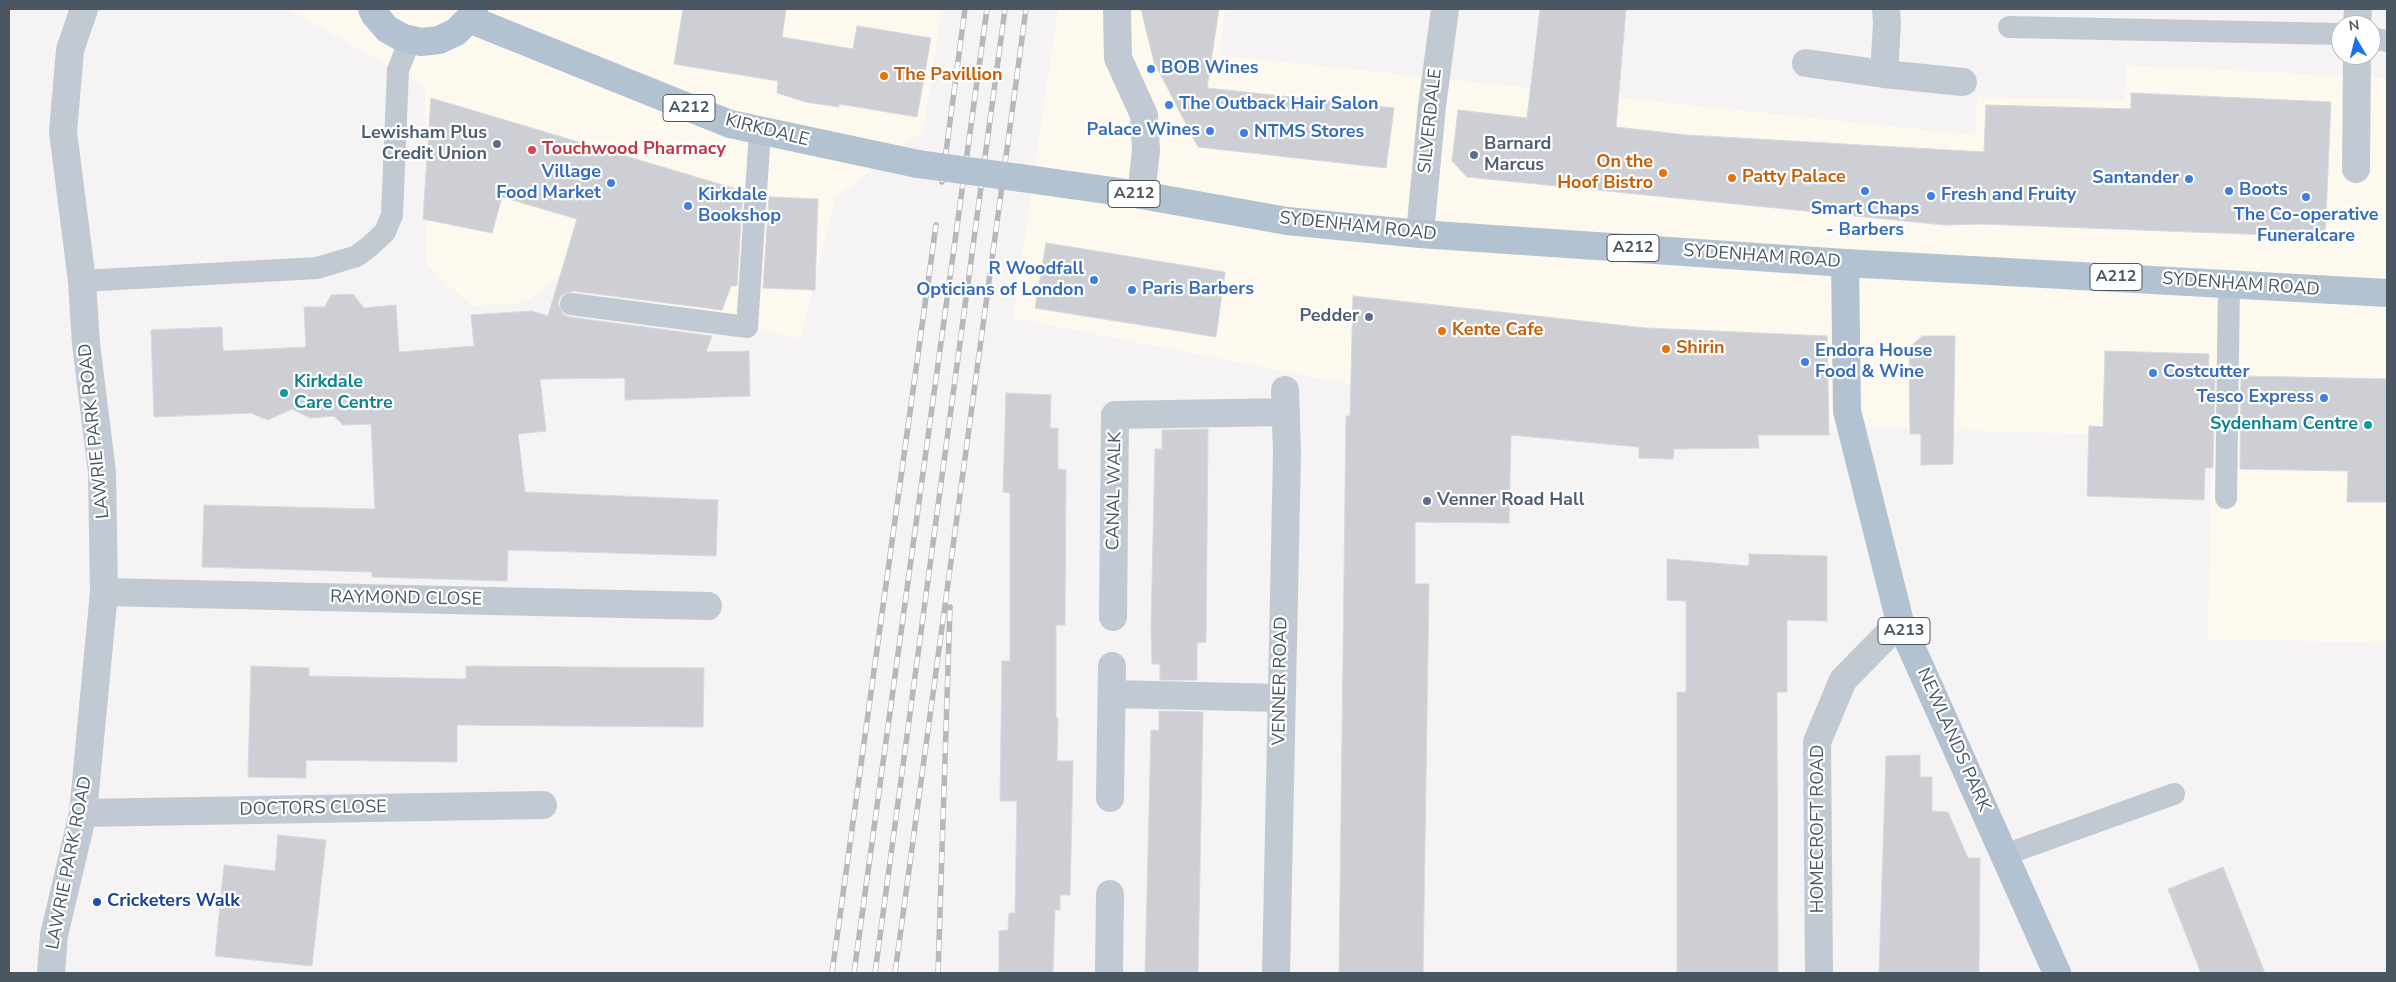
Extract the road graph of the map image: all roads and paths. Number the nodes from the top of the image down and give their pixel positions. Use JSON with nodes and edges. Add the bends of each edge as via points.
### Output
{"nodes":[{"id":1,"x":84,"y":9,"type":"edge"},
{"id":2,"x":372,"y":9,"type":"edge"},
{"id":3,"x":1117,"y":9,"type":"edge"},
{"id":4,"x":1445,"y":9,"type":"edge"},
{"id":5,"x":1886,"y":9,"type":"edge"},
{"id":6,"x":472,"y":14,"type":"edge"},
{"id":7,"x":2009,"y":27,"type":"dead end"},
{"id":8,"x":2331,"y":34,"type":"edge"},
{"id":9,"x":410,"y":40,"type":"junction"},
{"id":10,"x":1806,"y":63,"type":"dead end"},
{"id":11,"x":2357,"y":65,"type":"edge"},
{"id":12,"x":1884,"y":74,"type":"junction"},
{"id":13,"x":1963,"y":82,"type":"dead end"},
{"id":14,"x":760,"y":132,"type":"junction"},
{"id":15,"x":2356,"y":169,"type":"dead end"},
{"id":16,"x":1021,"y":178,"type":"joint"},
{"id":17,"x":1141,"y":195,"type":"junction"},
{"id":18,"x":1420,"y":234,"type":"junction"},
{"id":19,"x":1845,"y":263,"type":"junction"},
{"id":20,"x":82,"y":281,"type":"junction"},
{"id":21,"x":2229,"y":285,"type":"junction"},
{"id":22,"x":2387,"y":293,"type":"edge"},
{"id":23,"x":571,"y":304,"type":"dead end"},
{"id":24,"x":1286,"y":401,"type":"joint"},
{"id":25,"x":2226,"y":498,"type":"dead end"},
{"id":26,"x":104,"y":592,"type":"junction"},
{"id":27,"x":708,"y":606,"type":"dead end"},
{"id":28,"x":1114,"y":617,"type":"dead end"},
{"id":29,"x":1900,"y":622,"type":"junction"},
{"id":30,"x":1112,"y":666,"type":"dead end"},
{"id":31,"x":1112,"y":694,"type":"junction"},
{"id":32,"x":1280,"y":698,"type":"junction"},
{"id":33,"x":2174,"y":794,"type":"dead end"},
{"id":34,"x":1110,"y":798,"type":"dead end"},
{"id":35,"x":543,"y":805,"type":"dead end"},
{"id":36,"x":83,"y":813,"type":"junction"},
{"id":37,"x":2004,"y":855,"type":"junction"},
{"id":38,"x":1110,"y":894,"type":"dead end"},
{"id":39,"x":51,"y":973,"type":"edge"},
{"id":40,"x":1109,"y":973,"type":"edge"},
{"id":41,"x":1276,"y":973,"type":"edge"},
{"id":42,"x":1819,"y":973,"type":"edge"},
{"id":43,"x":2057,"y":973,"type":"edge"}],
"edges":[{"from":1,"to":20,"type":"street","name":"LAWRIE PARK ROAD","via":[[70,50],[63,132]]},
{"from":2,"to":9,"type":"main road","number":"A212","via":[[387,29]]},
{"from":3,"to":17,"type":"street","via":[[1118,58],[1144,115],[1146,151]]},
{"from":4,"to":18,"type":"street","name":"SILVERDALE"},
{"from":5,"to":12,"type":"street"},
{"from":6,"to":9,"type":"main road","number":"A212","via":[[456,32],[439,40]]},
{"from":6,"to":14,"type":"main road","name":"KIRKDALE","number":"A212","via":[[730,124]]},
{"from":7,"to":8,"type":"lane"},
{"from":9,"to":20,"type":"lane","via":[[398,70],[392,214],[385,232],[357,256],[316,268]]},
{"from":10,"to":12,"type":"street"},
{"from":11,"to":15,"type":"street"},
{"from":12,"to":13,"type":"street"},
{"from":14,"to":16,"type":"main road","name":"KIRKDALE","number":"A212","bridge":true,"via":[[918,164]]},
{"from":14,"to":23,"type":"lane","via":[[747,327]]},
{"from":16,"to":17,"type":"main road","name":"SYDENHAM ROAD","number":"A212"},
{"from":17,"to":18,"type":"main road","name":"SYDENHAM ROAD","number":"A212","via":[[1287,221]]},
{"from":18,"to":19,"type":"main road","name":"SYDENHAM ROAD","number":"A212"},
{"from":19,"to":21,"type":"main road","name":"SYDENHAM ROAD","number":"A212"},
{"from":19,"to":29,"type":"main road","name":"NEWLANDS PARK","number":"A213","via":[[1847,411]]},
{"from":20,"to":26,"type":"street","name":"LAWRIE PARK ROAD","via":[[86,344],[102,472]]},
{"from":21,"to":22,"type":"main road","name":"SYDENHAM ROAD","number":"A212"},
{"from":21,"to":25,"type":"lane"},
{"from":24,"to":28,"type":"street","name":"CANAL WALK","via":[[1228,411],[1115,415]]},
{"from":24,"to":32,"type":"street","name":"VENNER ROAD"},
{"from":26,"to":27,"type":"street","name":"RAYMOND CLOSE"},
{"from":26,"to":36,"type":"street","name":"LAWRIE PARK ROAD"},
{"from":29,"to":37,"type":"main road","name":"NEWLANDS PARK","number":"A213"},
{"from":29,"to":42,"type":"street","name":"HOMECROFT ROAD","via":[[1843,680],[1817,742]]},
{"from":30,"to":31,"type":"street"},
{"from":31,"to":32,"type":"street"},
{"from":31,"to":34,"type":"street"},
{"from":32,"to":41,"type":"street","name":"VENNER ROAD"},
{"from":33,"to":37,"type":"lane"},
{"from":35,"to":36,"type":"street","name":"DOCTORS CLOSE"},
{"from":36,"to":39,"type":"street","name":"LAWRIE PARK ROAD","via":[[54,934]]},
{"from":37,"to":43,"type":"main road","name":"NEWLANDS PARK","number":"A213"},
{"from":38,"to":40,"type":"street"}]}
